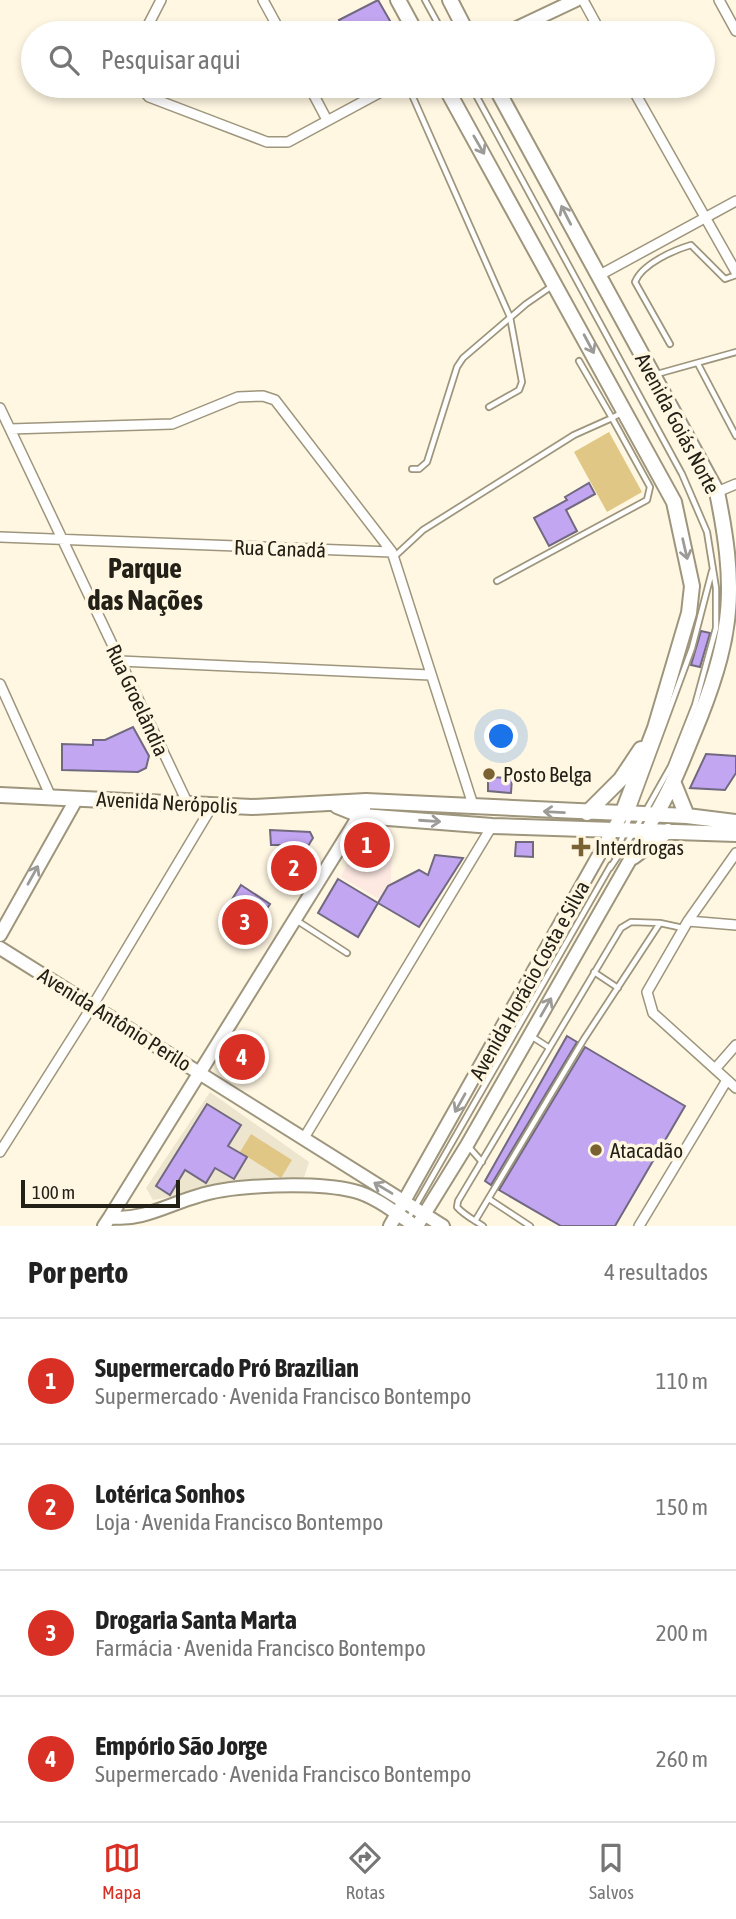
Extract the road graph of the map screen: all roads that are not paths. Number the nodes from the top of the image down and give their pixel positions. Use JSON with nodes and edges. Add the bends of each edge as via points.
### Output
{"nodes":[{"id":1,"x":161,"y":0,"type":"edge"},
{"id":2,"x":263,"y":0,"type":"edge"},
{"id":3,"x":398,"y":0,"type":"edge"},
{"id":4,"x":425,"y":0,"type":"edge"},
{"id":5,"x":450,"y":0,"type":"edge"},
{"id":6,"x":576,"y":0,"type":"edge"},
{"id":7,"x":583,"y":0,"type":"edge"},
{"id":8,"x":719,"y":0,"type":"edge"},
{"id":9,"x":150,"y":21,"type":"edge"},
{"id":10,"x":274,"y":21,"type":"edge"},
{"id":11,"x":409,"y":21,"type":"edge"},
{"id":12,"x":436,"y":21,"type":"edge"},
{"id":13,"x":461,"y":21,"type":"edge"},
{"id":14,"x":531,"y":21,"type":"edge"},
{"id":15,"x":594,"y":21,"type":"edge"},
{"id":16,"x":736,"y":32,"type":"edge"},
{"id":17,"x":152,"y":98,"type":"edge"},
{"id":18,"x":315,"y":98,"type":"edge"},
{"id":19,"x":369,"y":98,"type":"edge"},
{"id":20,"x":413,"y":98,"type":"edge"},
{"id":21,"x":452,"y":98,"type":"edge"},
{"id":22,"x":478,"y":98,"type":"edge"},
{"id":23,"x":502,"y":98,"type":"edge"},
{"id":24,"x":638,"y":98,"type":"edge"},
{"id":25,"x":327,"y":120,"type":"junction"},
{"id":26,"x":736,"y":201,"type":"edge"},
{"id":27,"x":706,"y":217,"type":"junction"},
{"id":28,"x":736,"y":273,"type":"edge"},
{"id":29,"x":598,"y":276,"type":"junction"},
{"id":30,"x":556,"y":284,"type":"junction"},
{"id":31,"x":510,"y":317,"type":"junction"},
{"id":32,"x":670,"y":344,"type":"dead end"},
{"id":33,"x":736,"y":352,"type":"edge"},
{"id":34,"x":579,"y":360,"type":"dead end"},
{"id":35,"x":698,"y":364,"type":"junction"},
{"id":36,"x":653,"y":375,"type":"junction"},
{"id":37,"x":489,"y":407,"type":"dead end"},
{"id":38,"x":0,"y":408,"type":"edge"},
{"id":39,"x":618,"y":415,"type":"junction"},
{"id":40,"x":10,"y":429,"type":"junction"},
{"id":41,"x":736,"y":436,"type":"edge"},
{"id":42,"x":412,"y":469,"type":"dead end"},
{"id":43,"x":736,"y":484,"type":"edge"},
{"id":44,"x":717,"y":492,"type":"junction"},
{"id":45,"x":0,"y":537,"type":"edge"},
{"id":46,"x":62,"y":540,"type":"junction"},
{"id":47,"x":393,"y":554,"type":"junction"},
{"id":48,"x":713,"y":567,"type":"junction"},
{"id":49,"x":498,"y":580,"type":"dead end"},
{"id":50,"x":120,"y":661,"type":"junction"},
{"id":51,"x":430,"y":675,"type":"junction"},
{"id":52,"x":0,"y":684,"type":"edge"},
{"id":53,"x":655,"y":728,"type":"junction"},
{"id":54,"x":674,"y":784,"type":"junction"},
{"id":55,"x":0,"y":795,"type":"edge"},
{"id":56,"x":51,"y":797,"type":"junction"},
{"id":57,"x":77,"y":798,"type":"junction"},
{"id":58,"x":366,"y":801,"type":"junction"},
{"id":59,"x":187,"y":802,"type":"junction"},
{"id":60,"x":214,"y":803,"type":"junction"},
{"id":61,"x":334,"y":804,"type":"junction"},
{"id":62,"x":474,"y":808,"type":"junction"},
{"id":63,"x":587,"y":813,"type":"junction"},
{"id":64,"x":638,"y":815,"type":"junction"},
{"id":65,"x":362,"y":816,"type":"junction"},
{"id":66,"x":687,"y":816,"type":"junction"},
{"id":67,"x":735,"y":824,"type":"edge"},
{"id":68,"x":492,"y":826,"type":"junction"},
{"id":69,"x":630,"y":831,"type":"junction"},
{"id":70,"x":668,"y":831,"type":"junction"},
{"id":71,"x":736,"y":853,"type":"edge"},
{"id":72,"x":633,"y":857,"type":"junction"},
{"id":73,"x":296,"y":920,"type":"junction"},
{"id":74,"x":660,"y":923,"type":"junction"},
{"id":75,"x":686,"y":925,"type":"junction"},
{"id":76,"x":736,"y":925,"type":"edge"},
{"id":77,"x":0,"y":935,"type":"edge"},
{"id":78,"x":0,"y":948,"type":"edge"},
{"id":79,"x":347,"y":953,"type":"dead end"},
{"id":80,"x":594,"y":972,"type":"junction"},
{"id":81,"x":618,"y":988,"type":"junction"},
{"id":82,"x":93,"y":1005,"type":"junction"},
{"id":83,"x":529,"y":1035,"type":"junction"},
{"id":84,"x":736,"y":1045,"type":"edge"},
{"id":85,"x":548,"y":1047,"type":"junction"},
{"id":86,"x":715,"y":1069,"type":"junction"},
{"id":87,"x":199,"y":1072,"type":"junction"},
{"id":88,"x":727,"y":1080,"type":"junction"},
{"id":89,"x":736,"y":1088,"type":"edge"},
{"id":90,"x":304,"y":1138,"type":"junction"},
{"id":91,"x":467,"y":1145,"type":"junction"},
{"id":92,"x":0,"y":1152,"type":"edge"},
{"id":93,"x":482,"y":1162,"type":"junction"},
{"id":94,"x":362,"y":1175,"type":"junction"},
{"id":95,"x":357,"y":1191,"type":"junction"},
{"id":96,"x":489,"y":1199,"type":"junction"},
{"id":97,"x":415,"y":1207,"type":"junction"},
{"id":98,"x":475,"y":1221,"type":"junction"},
{"id":99,"x":107,"y":1222,"type":"edge"},
{"id":100,"x":408,"y":1223,"type":"edge"},
{"id":101,"x":390,"y":1226,"type":"edge"},
{"id":102,"x":443,"y":1226,"type":"edge"},
{"id":103,"x":483,"y":1226,"type":"edge"},
{"id":104,"x":530,"y":1226,"type":"edge"},
{"id":105,"x":639,"y":1226,"type":"edge"}],
"edges":[{"from":1,"to":9,"type":"street"},
{"from":2,"to":10,"type":"street"},
{"from":3,"to":11,"type":"main road"},
{"from":4,"to":12,"type":"lane"},
{"from":5,"to":13,"type":"main road"},
{"from":6,"to":14,"type":"street"},
{"from":7,"to":15,"type":"street"},
{"from":8,"to":16,"type":"street"},
{"from":17,"to":25,"type":"street","via":[[267,142],[288,142]]},
{"from":18,"to":25,"type":"street"},
{"from":19,"to":25,"type":"street"},
{"from":20,"to":31,"type":"lane"},
{"from":21,"to":30,"type":"main road","name":"Avenida Goiás Norte","one_way":true},
{"from":22,"to":48,"type":"lane","via":[[682,474],[707,532]]},
{"from":29,"to":23,"type":"main road","name":"Avenida Goiás Norte","one_way":true},
{"from":24,"to":27,"type":"street"},
{"from":26,"to":27,"type":"street"},
{"from":27,"to":28,"type":"street"},
{"from":27,"to":29,"type":"street"},
{"from":28,"to":32,"type":"lane","via":[[725,279],[691,245],[639,273],[635,282]]},
{"from":29,"to":36,"type":"main road","name":"Avenida Goiás Norte"},
{"from":30,"to":31,"type":"lane"},
{"from":30,"to":39,"type":"main road","name":"Avenida Goiás Norte","one_way":true},
{"from":31,"to":37,"type":"lane","via":[[522,382],[519,390]]},
{"from":31,"to":42,"type":"lane","via":[[457,367],[427,462]]},
{"from":33,"to":35,"type":"lane"},
{"from":34,"to":39,"type":"lane"},
{"from":35,"to":36,"type":"lane"},
{"from":35,"to":41,"type":"lane"},
{"from":36,"to":44,"type":"main road","name":"Avenida Goiás Norte"},
{"from":38,"to":40,"type":"street","name":"Rua Groelândia"},
{"from":39,"to":47,"type":"lane","via":[[574,435],[423,530]]},
{"from":39,"to":49,"type":"lane","via":[[650,487],[647,500]]},
{"from":39,"to":53,"type":"main road","name":"Avenida Goiás Norte","one_way":true,"via":[[674,502],[692,586],[690,613]]},
{"from":40,"to":46,"type":"street","name":"Rua Groelândia"},
{"from":40,"to":47,"type":"street","via":[[172,424],[238,397],[263,396],[287,412]]},
{"from":43,"to":44,"type":"street"},
{"from":44,"to":54,"type":"main road","name":"Avenida Goiás Norte","via":[[730,537],[734,595],[720,666]]},
{"from":45,"to":46,"type":"street","name":"Rua Canadá"},
{"from":46,"to":47,"type":"street","name":"Rua Canadá"},
{"from":46,"to":50,"type":"street","name":"Rua Groelândia"},
{"from":47,"to":51,"type":"street"},
{"from":48,"to":64,"type":"lane"},
{"from":48,"to":64,"type":"lane","via":[[716,628],[695,705],[671,766]]},
{"from":50,"to":51,"type":"street"},
{"from":50,"to":59,"type":"street","name":"Rua Groelândia"},
{"from":51,"to":62,"type":"street"},
{"from":52,"to":56,"type":"street"},
{"from":53,"to":63,"type":"main road","via":[[621,779]]},
{"from":53,"to":64,"type":"main road","name":"Avenida Horácio Costa e Silva"},
{"from":54,"to":64,"type":"main road","name":"Avenida Horácio Costa e Silva"},
{"from":54,"to":66,"type":"main road"},
{"from":55,"to":56,"type":"main road","name":"Avenida Nerópolis"},
{"from":56,"to":57,"type":"main road","name":"Avenida Nerópolis"},
{"from":57,"to":59,"type":"main road","name":"Avenida Nerópolis"},
{"from":77,"to":57,"type":"street","one_way":true},
{"from":58,"to":61,"type":"main road","name":"Avenida Nerópolis"},
{"from":58,"to":62,"type":"main road","name":"Avenida Nerópolis"},
{"from":58,"to":65,"type":"street"},
{"from":59,"to":60,"type":"main road","name":"Avenida Nerópolis"},
{"from":60,"to":61,"type":"main road","name":"Avenida Nerópolis","via":[[252,807]]},
{"from":60,"to":82,"type":"street"},
{"from":61,"to":65,"type":"main road","name":"Avenida Nerópolis"},
{"from":63,"to":62,"type":"main road","name":"Avenida Nerópolis","one_way":true},
{"from":63,"to":64,"type":"main road","name":"Avenida Nerópolis"},
{"from":64,"to":66,"type":"main road","name":"Avenida Nerópolis"},
{"from":64,"to":69,"type":"street","name":"Avenida Horácio Costa e Silva"},
{"from":64,"to":69,"type":"street","name":"Avenida Horácio Costa e Silva"},
{"from":65,"to":68,"type":"main road","name":"Avenida Nerópolis","one_way":true},
{"from":65,"to":73,"type":"street"},
{"from":66,"to":67,"type":"main road","name":"Avenida Nerópolis"},
{"from":67,"to":70,"type":"main road","name":"Avenida Nerópolis"},
{"from":68,"to":69,"type":"main road","name":"Avenida Nerópolis"},
{"from":68,"to":90,"type":"street"},
{"from":69,"to":70,"type":"main road","name":"Avenida Nerópolis"},
{"from":69,"to":72,"type":"street","name":"Avenida Horácio Costa e Silva"},
{"from":69,"to":97,"type":"street","name":"Avenida Horácio Costa e Silva","one_way":true},
{"from":69,"to":97,"type":"lane"},
{"from":70,"to":72,"type":"main road"},
{"from":71,"to":75,"type":"street"},
{"from":83,"to":72,"type":"street","name":"Avenida Horácio Costa e Silva","one_way":true},
{"from":73,"to":79,"type":"lane"},
{"from":73,"to":87,"type":"street"},
{"from":74,"to":75,"type":"lane"},
{"from":74,"to":80,"type":"lane","via":[[625,923]]},
{"from":74,"to":81,"type":"lane"},
{"from":75,"to":76,"type":"street"},
{"from":75,"to":86,"type":"street","via":[[650,984],[648,1000],[653,1013]]},
{"from":78,"to":82,"type":"street","name":"Avenida Antônio Perilo"},
{"from":80,"to":81,"type":"lane"},
{"from":80,"to":85,"type":"lane"},
{"from":81,"to":96,"type":"lane"},
{"from":82,"to":87,"type":"street","name":"Avenida Antônio Perilo"},
{"from":82,"to":92,"type":"street"},
{"from":83,"to":85,"type":"lane"},
{"from":83,"to":91,"type":"street","name":"Avenida Horácio Costa e Silva"},
{"from":84,"to":86,"type":"street"},
{"from":85,"to":93,"type":"lane"},
{"from":86,"to":88,"type":"street"},
{"from":87,"to":90,"type":"street","name":"Avenida Antônio Perilo"},
{"from":87,"to":99,"type":"street"},
{"from":88,"to":89,"type":"street"},
{"from":88,"to":105,"type":"street"},
{"from":90,"to":94,"type":"street","name":"Avenida Antônio Perilo"},
{"from":91,"to":93,"type":"lane"},
{"from":91,"to":97,"type":"street","name":"Avenida Horácio Costa e Silva"},
{"from":93,"to":98,"type":"lane","via":[[457,1208]]},
{"from":94,"to":95,"type":"street"},
{"from":97,"to":94,"type":"street","name":"Avenida Antônio Perilo","one_way":true},
{"from":95,"to":99,"type":"street","via":[[242,1188]]},
{"from":95,"to":100,"type":"street"},
{"from":96,"to":98,"type":"lane"},
{"from":96,"to":104,"type":"lane"},
{"from":97,"to":100,"type":"street","name":"Avenida Horácio Costa e Silva"},
{"from":97,"to":100,"type":"street","name":"Avenida Horácio Costa e Silva"},
{"from":97,"to":102,"type":"street","name":"Avenida Antônio Perilo"},
{"from":98,"to":103,"type":"lane"},
{"from":100,"to":101,"type":"street","name":"Avenida Horácio Costa e Silva"}]}
